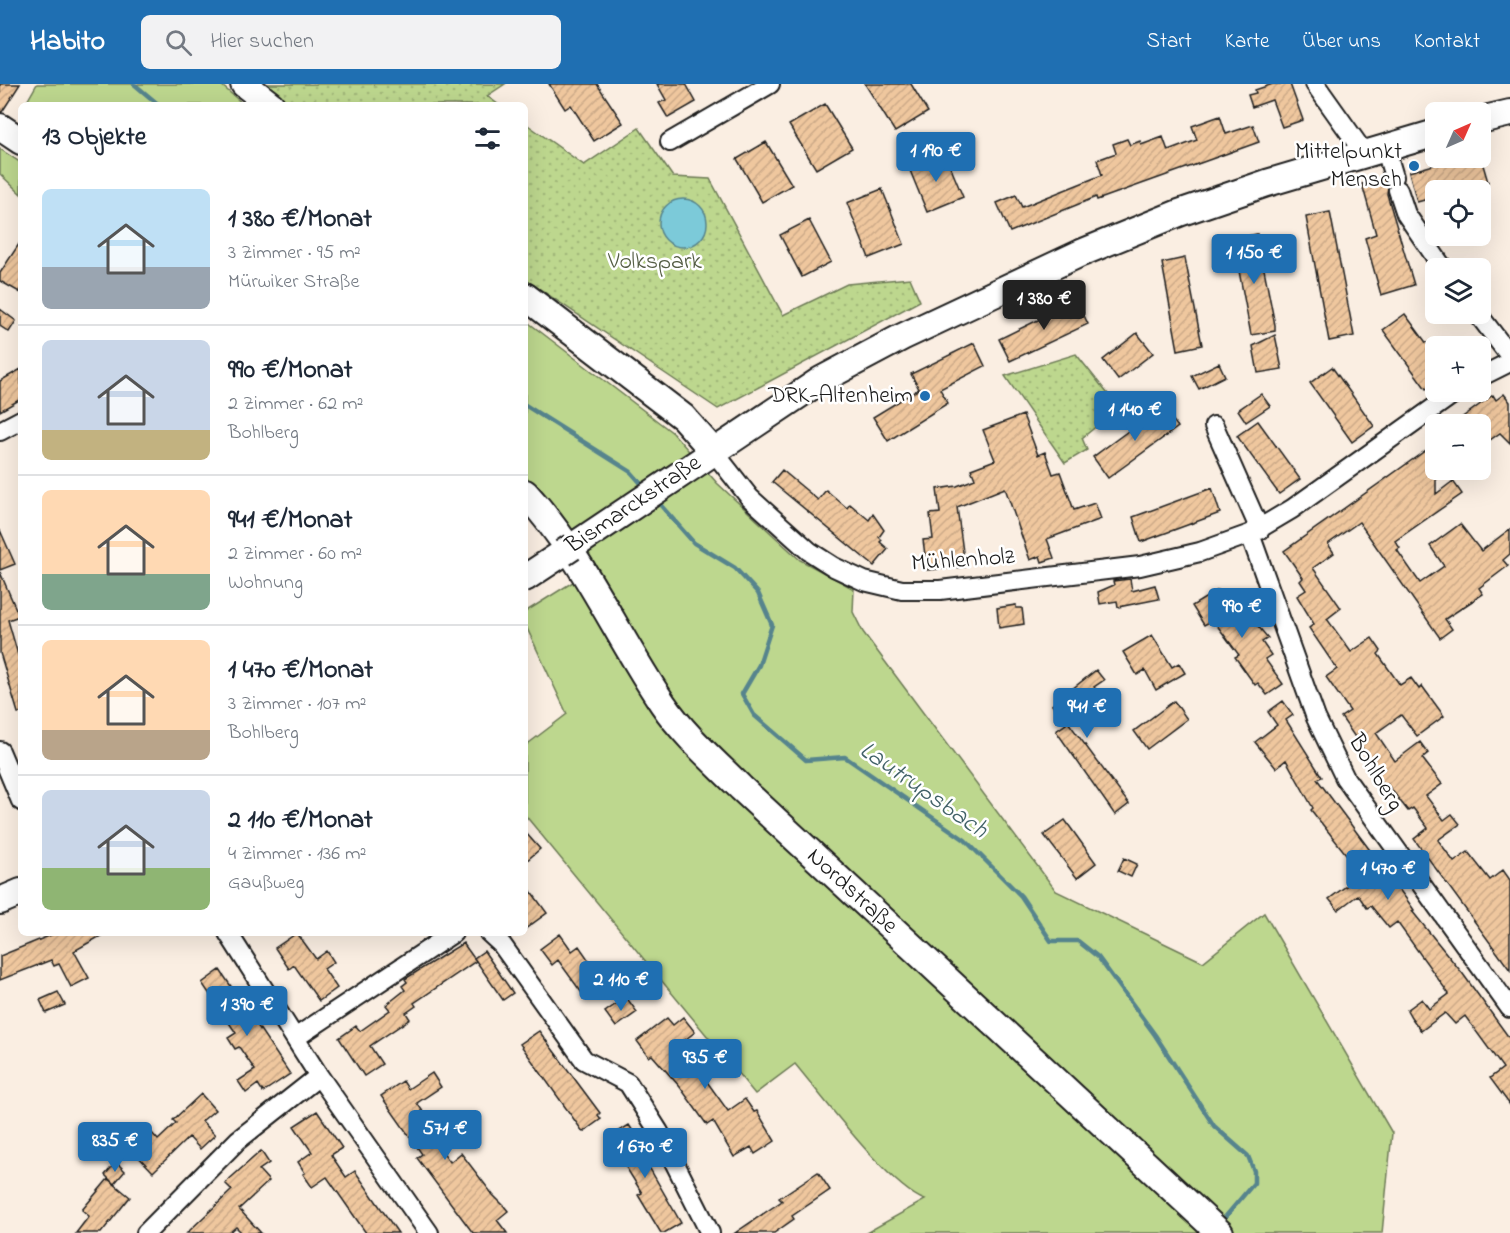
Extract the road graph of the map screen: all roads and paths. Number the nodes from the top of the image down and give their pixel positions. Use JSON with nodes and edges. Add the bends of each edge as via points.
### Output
{"nodes":[{"id":1,"x":244,"y":84,"type":"edge"},
{"id":2,"x":770,"y":84,"type":"edge"},
{"id":3,"x":1315,"y":84,"type":"edge"},
{"id":4,"x":268,"y":102,"type":"edge"},
{"id":5,"x":1510,"y":112,"type":"edge"},
{"id":6,"x":1491,"y":117,"type":"edge"},
{"id":7,"x":0,"y":127,"type":"edge"},
{"id":8,"x":1425,"y":136,"type":"edge"},
{"id":9,"x":18,"y":139,"type":"edge"},
{"id":10,"x":670,"y":142,"type":"dead end"},
{"id":11,"x":1374,"y":150,"type":"junction"},
{"id":12,"x":1436,"y":258,"type":"edge"},
{"id":13,"x":528,"y":298,"type":"edge"},
{"id":14,"x":1486,"y":324,"type":"edge"},
{"id":15,"x":1510,"y":356,"type":"edge"},
{"id":16,"x":1510,"y":362,"type":"edge"},
{"id":17,"x":1491,"y":372,"type":"edge"},
{"id":18,"x":1442,"y":402,"type":"edge"},
{"id":19,"x":18,"y":422,"type":"edge"},
{"id":20,"x":1214,"y":426,"type":"dead end"},
{"id":21,"x":0,"y":431,"type":"edge"},
{"id":22,"x":714,"y":452,"type":"junction"},
{"id":23,"x":531,"y":500,"type":"edge"},
{"id":24,"x":1255,"y":532,"type":"junction"},
{"id":25,"x":528,"y":576,"type":"edge"},
{"id":26,"x":0,"y":751,"type":"edge"},
{"id":27,"x":18,"y":794,"type":"edge"},
{"id":28,"x":18,"y":893,"type":"edge"},
{"id":29,"x":0,"y":901,"type":"edge"},
{"id":30,"x":230,"y":936,"type":"edge"},
{"id":31,"x":448,"y":936,"type":"edge"},
{"id":32,"x":492,"y":936,"type":"edge"},
{"id":33,"x":1510,"y":1008,"type":"edge"},
{"id":34,"x":295,"y":1038,"type":"junction"},
{"id":35,"x":319,"y":1076,"type":"junction"},
{"id":36,"x":146,"y":1233,"type":"edge"},
{"id":37,"x":429,"y":1233,"type":"edge"},
{"id":38,"x":710,"y":1233,"type":"edge"},
{"id":39,"x":1220,"y":1233,"type":"edge"}],
"edges":[{"from":1,"to":4,"type":"main road"},
{"from":2,"to":10,"type":"street"},
{"from":3,"to":11,"type":"street"},
{"from":5,"to":6,"type":"main road"},
{"from":7,"to":9,"type":"main road"},
{"from":8,"to":11,"type":"main road","name":"Bismarckstraße"},
{"from":11,"to":12,"type":"street","via":[[1396,183],[1406,214]]},
{"from":11,"to":22,"type":"main road","name":"Bismarckstraße","via":[[1190,209],[1081,253],[820,380]]},
{"from":13,"to":22,"type":"main road","via":[[683,417]]},
{"from":14,"to":15,"type":"street"},
{"from":16,"to":17,"type":"street"},
{"from":18,"to":24,"type":"street","name":"Mühlenholz"},
{"from":19,"to":21,"type":"street"},
{"from":20,"to":24,"type":"street"},
{"from":22,"to":24,"type":"street","name":"Mühlenholz","via":[[750,498],[809,551],[864,581],[902,590],[940,590],[1140,566],[1200,552]]},
{"from":22,"to":25,"type":"main road","name":"Bismarckstraße","bridge":true},
{"from":23,"to":39,"type":"main road","name":"Nordstraße","via":[[586,579],[664,706],[688,734],[741,788]]},
{"from":24,"to":33,"type":"street","name":"Bohlberg","via":[[1316,718],[1345,778]]},
{"from":26,"to":27,"type":"street"},
{"from":28,"to":29,"type":"main road"},
{"from":30,"to":34,"type":"street"},
{"from":31,"to":34,"type":"street"},
{"from":32,"to":38,"type":"street","via":[[584,1060],[627,1083],[659,1132]]},
{"from":34,"to":35,"type":"street"},
{"from":35,"to":36,"type":"street","via":[[238,1140]]},
{"from":35,"to":37,"type":"street"}]}
